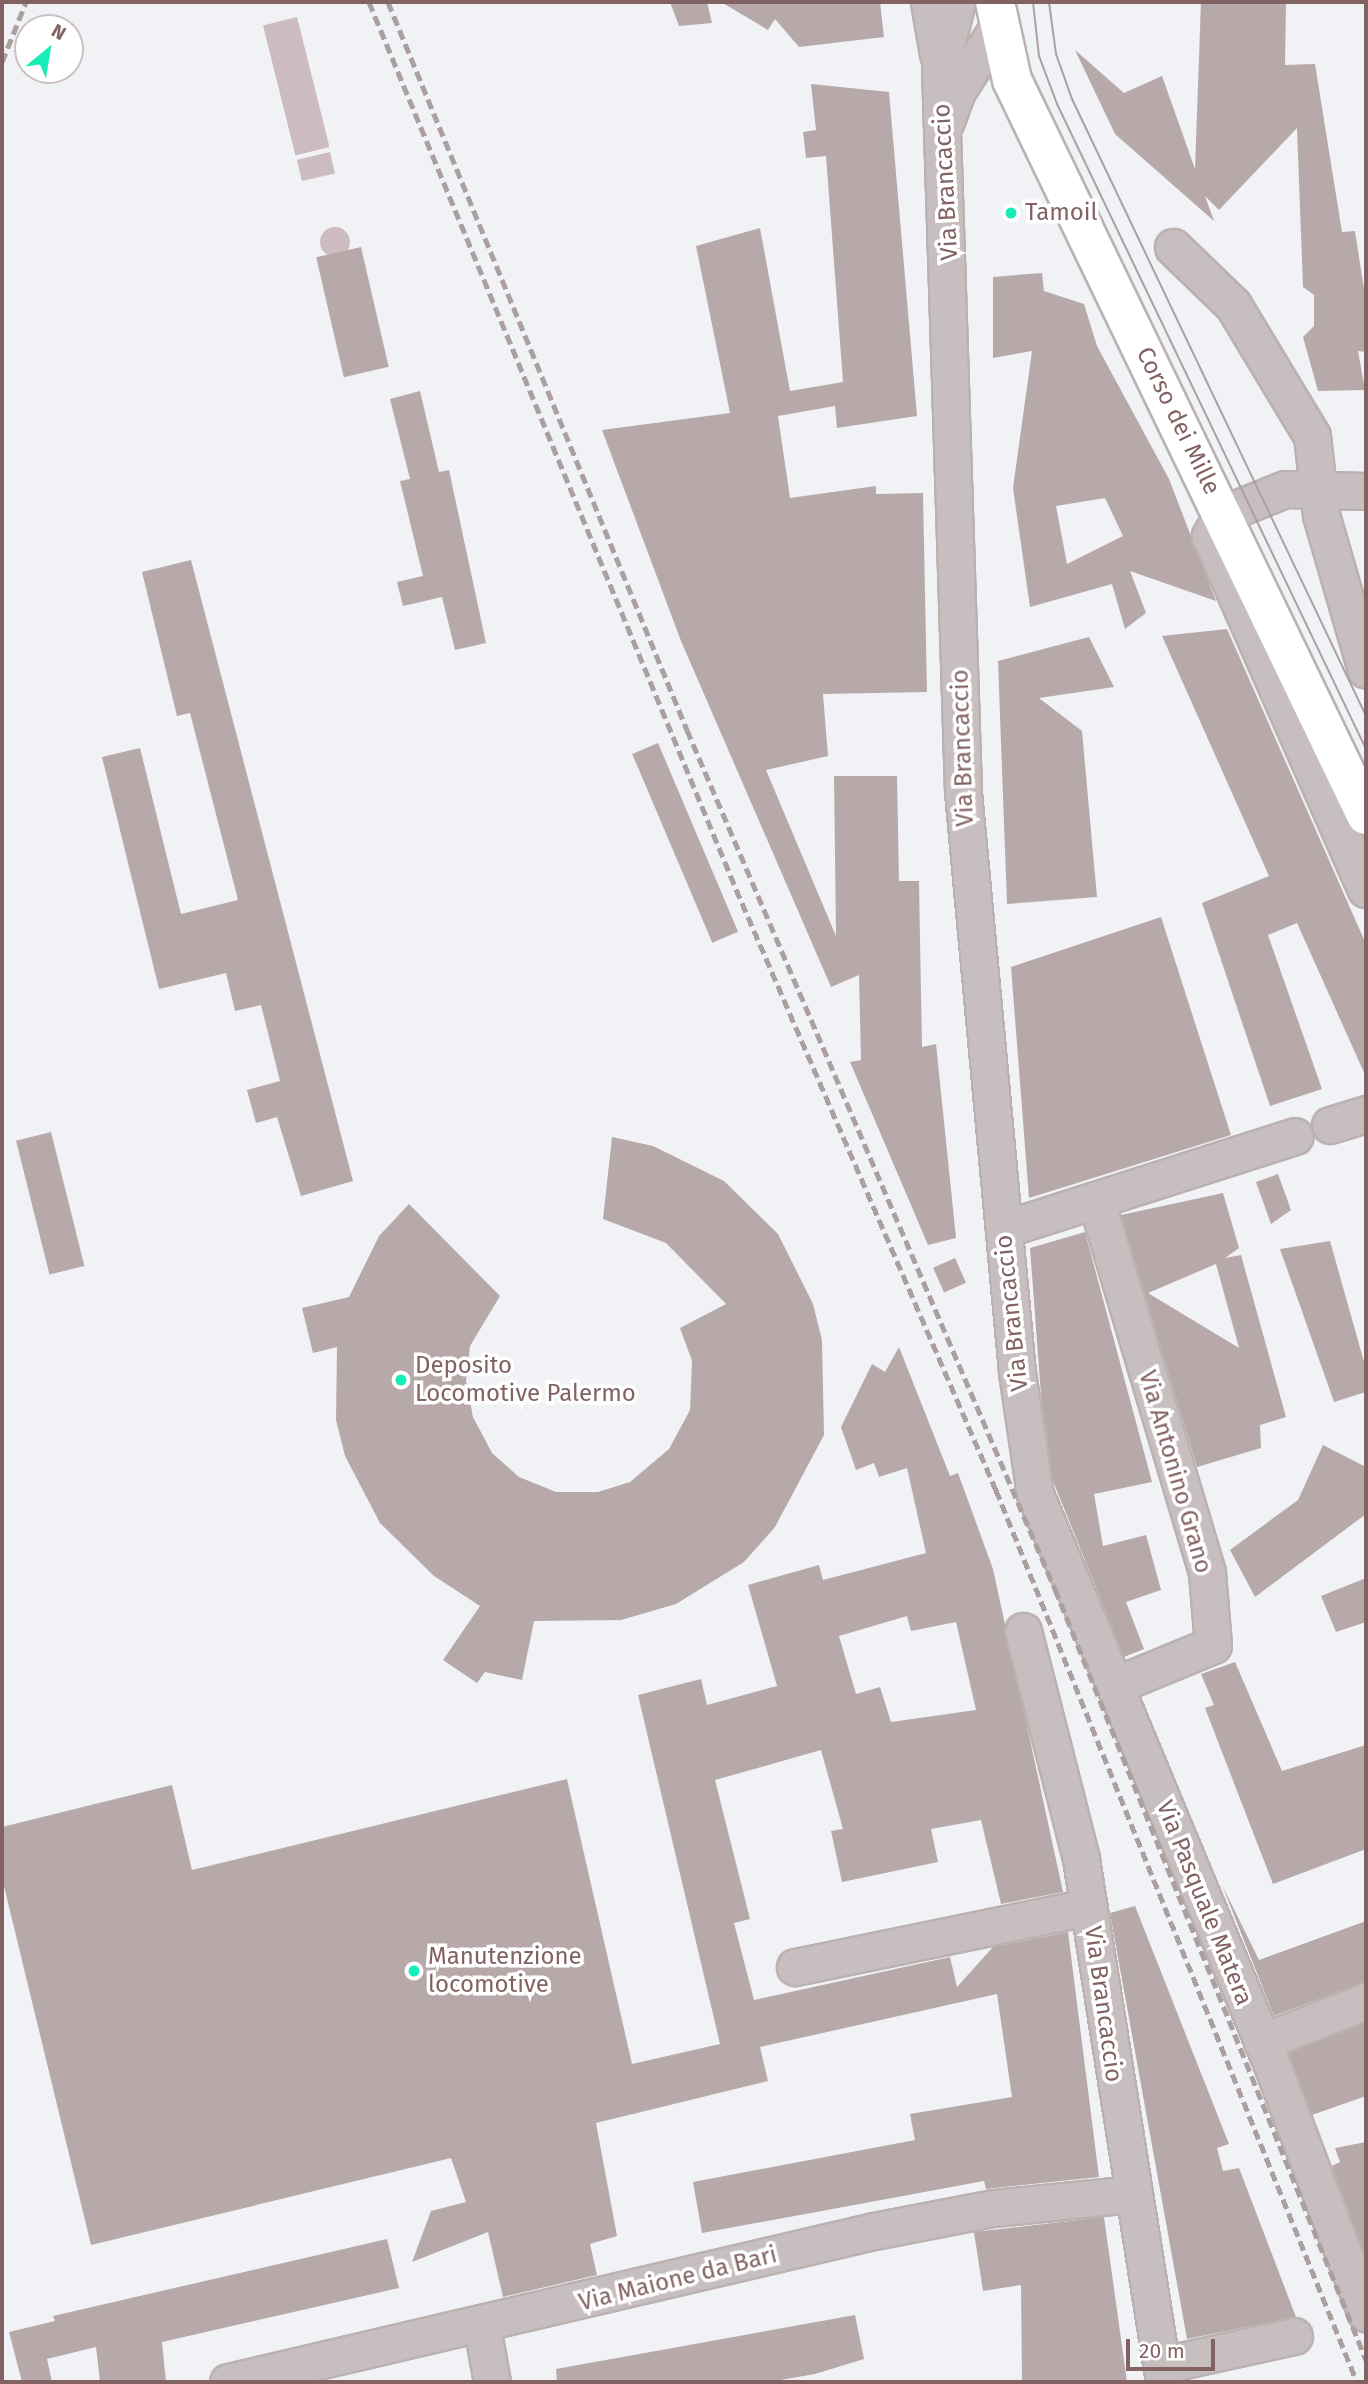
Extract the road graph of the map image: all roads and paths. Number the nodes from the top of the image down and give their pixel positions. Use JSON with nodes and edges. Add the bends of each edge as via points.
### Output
{"nodes":[{"id":1,"x":929,"y":2,"type":"edge"},
{"id":2,"x":957,"y":2,"type":"edge"},
{"id":3,"x":995,"y":13,"type":"edge"},
{"id":4,"x":940,"y":68,"type":"junction"},
{"id":5,"x":944,"y":128,"type":"junction"},
{"id":6,"x":1173,"y":247,"type":"dead end"},
{"id":7,"x":1317,"y":487,"type":"junction"},
{"id":8,"x":1366,"y":491,"type":"edge"},
{"id":9,"x":1223,"y":514,"type":"junction"},
{"id":10,"x":1366,"y":670,"type":"edge"},
{"id":11,"x":1366,"y":815,"type":"edge"},
{"id":12,"x":1366,"y":889,"type":"edge"},
{"id":13,"x":1366,"y":1114,"type":"edge"},
{"id":14,"x":1330,"y":1125,"type":"dead end"},
{"id":15,"x":1295,"y":1136,"type":"dead end"},
{"id":16,"x":1096,"y":1200,"type":"junction"},
{"id":17,"x":1004,"y":1229,"type":"junction"},
{"id":18,"x":1035,"y":1494,"type":"joint"},
{"id":19,"x":1023,"y":1631,"type":"dead end"},
{"id":20,"x":1116,"y":1685,"type":"junction"},
{"id":21,"x":1088,"y":1907,"type":"junction"},
{"id":22,"x":795,"y":1967,"type":"dead end"},
{"id":23,"x":1366,"y":2001,"type":"edge"},
{"id":24,"x":1262,"y":2042,"type":"junction"},
{"id":25,"x":1131,"y":2193,"type":"junction"},
{"id":26,"x":1351,"y":2236,"type":"edge"},
{"id":27,"x":1366,"y":2314,"type":"edge"},
{"id":28,"x":482,"y":2328,"type":"junction"},
{"id":29,"x":1294,"y":2336,"type":"dead end"},
{"id":30,"x":1163,"y":2373,"type":"edge"},
{"id":31,"x":228,"y":2382,"type":"edge"},
{"id":32,"x":492,"y":2382,"type":"edge"}],
"edges":[{"from":1,"to":4,"type":"street"},
{"from":2,"to":4,"type":"street","name":"Via Brancaccio"},
{"from":3,"to":5,"type":"street"},
{"from":3,"to":9,"type":"street","name":"Corso dei Mille","via":[[1012,80]]},
{"from":4,"to":5,"type":"street","name":"Via Brancaccio"},
{"from":5,"to":17,"type":"street","name":"Via Brancaccio","via":[[963,792]]},
{"from":6,"to":7,"type":"street","via":[[1233,305],[1312,436]]},
{"from":7,"to":8,"type":"street"},
{"from":7,"to":9,"type":"street","via":[[1285,489]]},
{"from":7,"to":10,"type":"street"},
{"from":9,"to":11,"type":"street","name":"Corso dei Mille"},
{"from":9,"to":12,"type":"street","via":[[1213,524],[1212,546]]},
{"from":13,"to":14,"type":"street"},
{"from":15,"to":16,"type":"street"},
{"from":16,"to":17,"type":"street"},
{"from":16,"to":20,"type":"street","name":"Via Antonino Grano","via":[[1207,1573],[1213,1645]]},
{"from":17,"to":18,"type":"street","name":"Via Brancaccio"},
{"from":18,"to":20,"type":"street","name":"Via Pasquale Matera"},
{"from":19,"to":21,"type":"street","name":"Via Brancaccio","via":[[1058,1749]]},
{"from":20,"to":24,"type":"street","name":"Via Pasquale Matera"},
{"from":21,"to":22,"type":"street"},
{"from":21,"to":25,"type":"street","name":"Via Brancaccio"},
{"from":23,"to":24,"type":"street"},
{"from":24,"to":26,"type":"street","name":"Via Pasquale Matera"},
{"from":25,"to":28,"type":"street","name":"Via Maione da Bari","via":[[994,2208],[874,2231]]},
{"from":25,"to":30,"type":"street","name":"Via Brancaccio"},
{"from":26,"to":27,"type":"street","name":"Via Pasquale Matera"},
{"from":28,"to":31,"type":"street","name":"Via Maione da Bari"},
{"from":28,"to":32,"type":"street"},
{"from":29,"to":30,"type":"street"}]}
